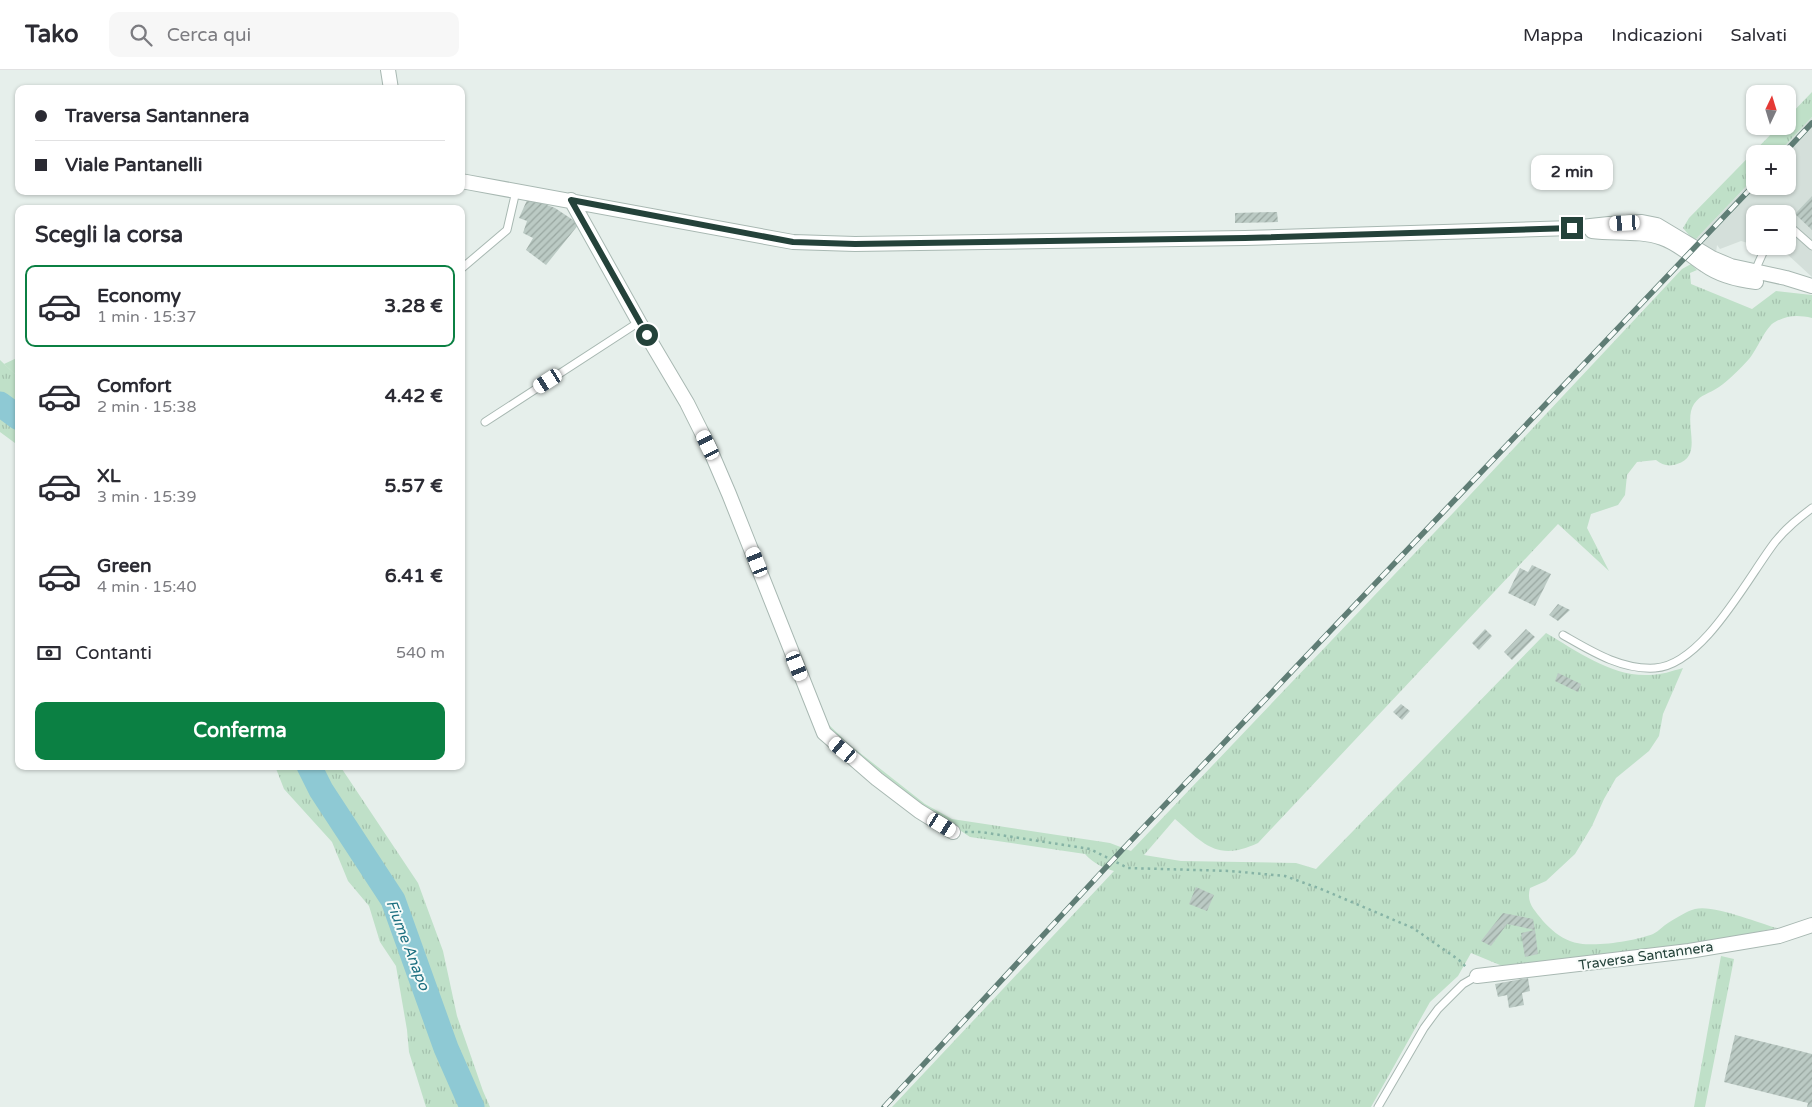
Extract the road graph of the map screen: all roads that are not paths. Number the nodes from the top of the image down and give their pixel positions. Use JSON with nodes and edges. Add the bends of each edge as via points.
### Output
{"nodes":[{"id":1,"x":388,"y":70,"type":"edge"},
{"id":2,"x":390,"y":85,"type":"edge"},
{"id":3,"x":465,"y":182,"type":"edge"},
{"id":4,"x":516,"y":190,"type":"junction"},
{"id":5,"x":571,"y":200,"type":"junction"},
{"id":6,"x":1796,"y":232,"type":"edge"},
{"id":7,"x":1812,"y":246,"type":"edge"},
{"id":8,"x":1762,"y":255,"type":"edge"},
{"id":9,"x":465,"y":266,"type":"edge"},
{"id":10,"x":1752,"y":277,"type":"junction"},
{"id":11,"x":1812,"y":287,"type":"edge"},
{"id":12,"x":639,"y":322,"type":"junction"},
{"id":13,"x":485,"y":422,"type":"dead end"},
{"id":14,"x":1812,"y":508,"type":"edge"},
{"id":15,"x":1563,"y":635,"type":"dead end"},
{"id":16,"x":953,"y":832,"type":"road end"},
{"id":17,"x":1812,"y":925,"type":"edge"},
{"id":18,"x":1477,"y":976,"type":"joint"},
{"id":19,"x":1378,"y":1107,"type":"edge"}],
"edges":[{"from":1,"to":2,"type":"street"},
{"from":3,"to":4,"type":"street"},
{"from":4,"to":5,"type":"street"},
{"from":4,"to":9,"type":"lane","via":[[507,230]]},
{"from":5,"to":10,"type":"street","via":[[793,242],[855,244],[1245,238],[1572,228],[1662,238],[1706,266],[1731,277]]},
{"from":5,"to":12,"type":"street"},
{"from":6,"to":7,"type":"lane"},
{"from":8,"to":10,"type":"lane"},
{"from":10,"to":11,"type":"street"},
{"from":12,"to":13,"type":"lane"},
{"from":12,"to":16,"type":"street","via":[[688,403],[715,461],[824,733],[877,779]]},
{"from":14,"to":15,"type":"lane","via":[[1783,532],[1723,616],[1688,654],[1674,664],[1644,668],[1616,662]]},
{"from":17,"to":18,"type":"street","name":"Traversa Santannera","via":[[1779,936],[1689,952]]},
{"from":18,"to":19,"type":"lane","via":[[1462,984],[1438,1009]]}]}
